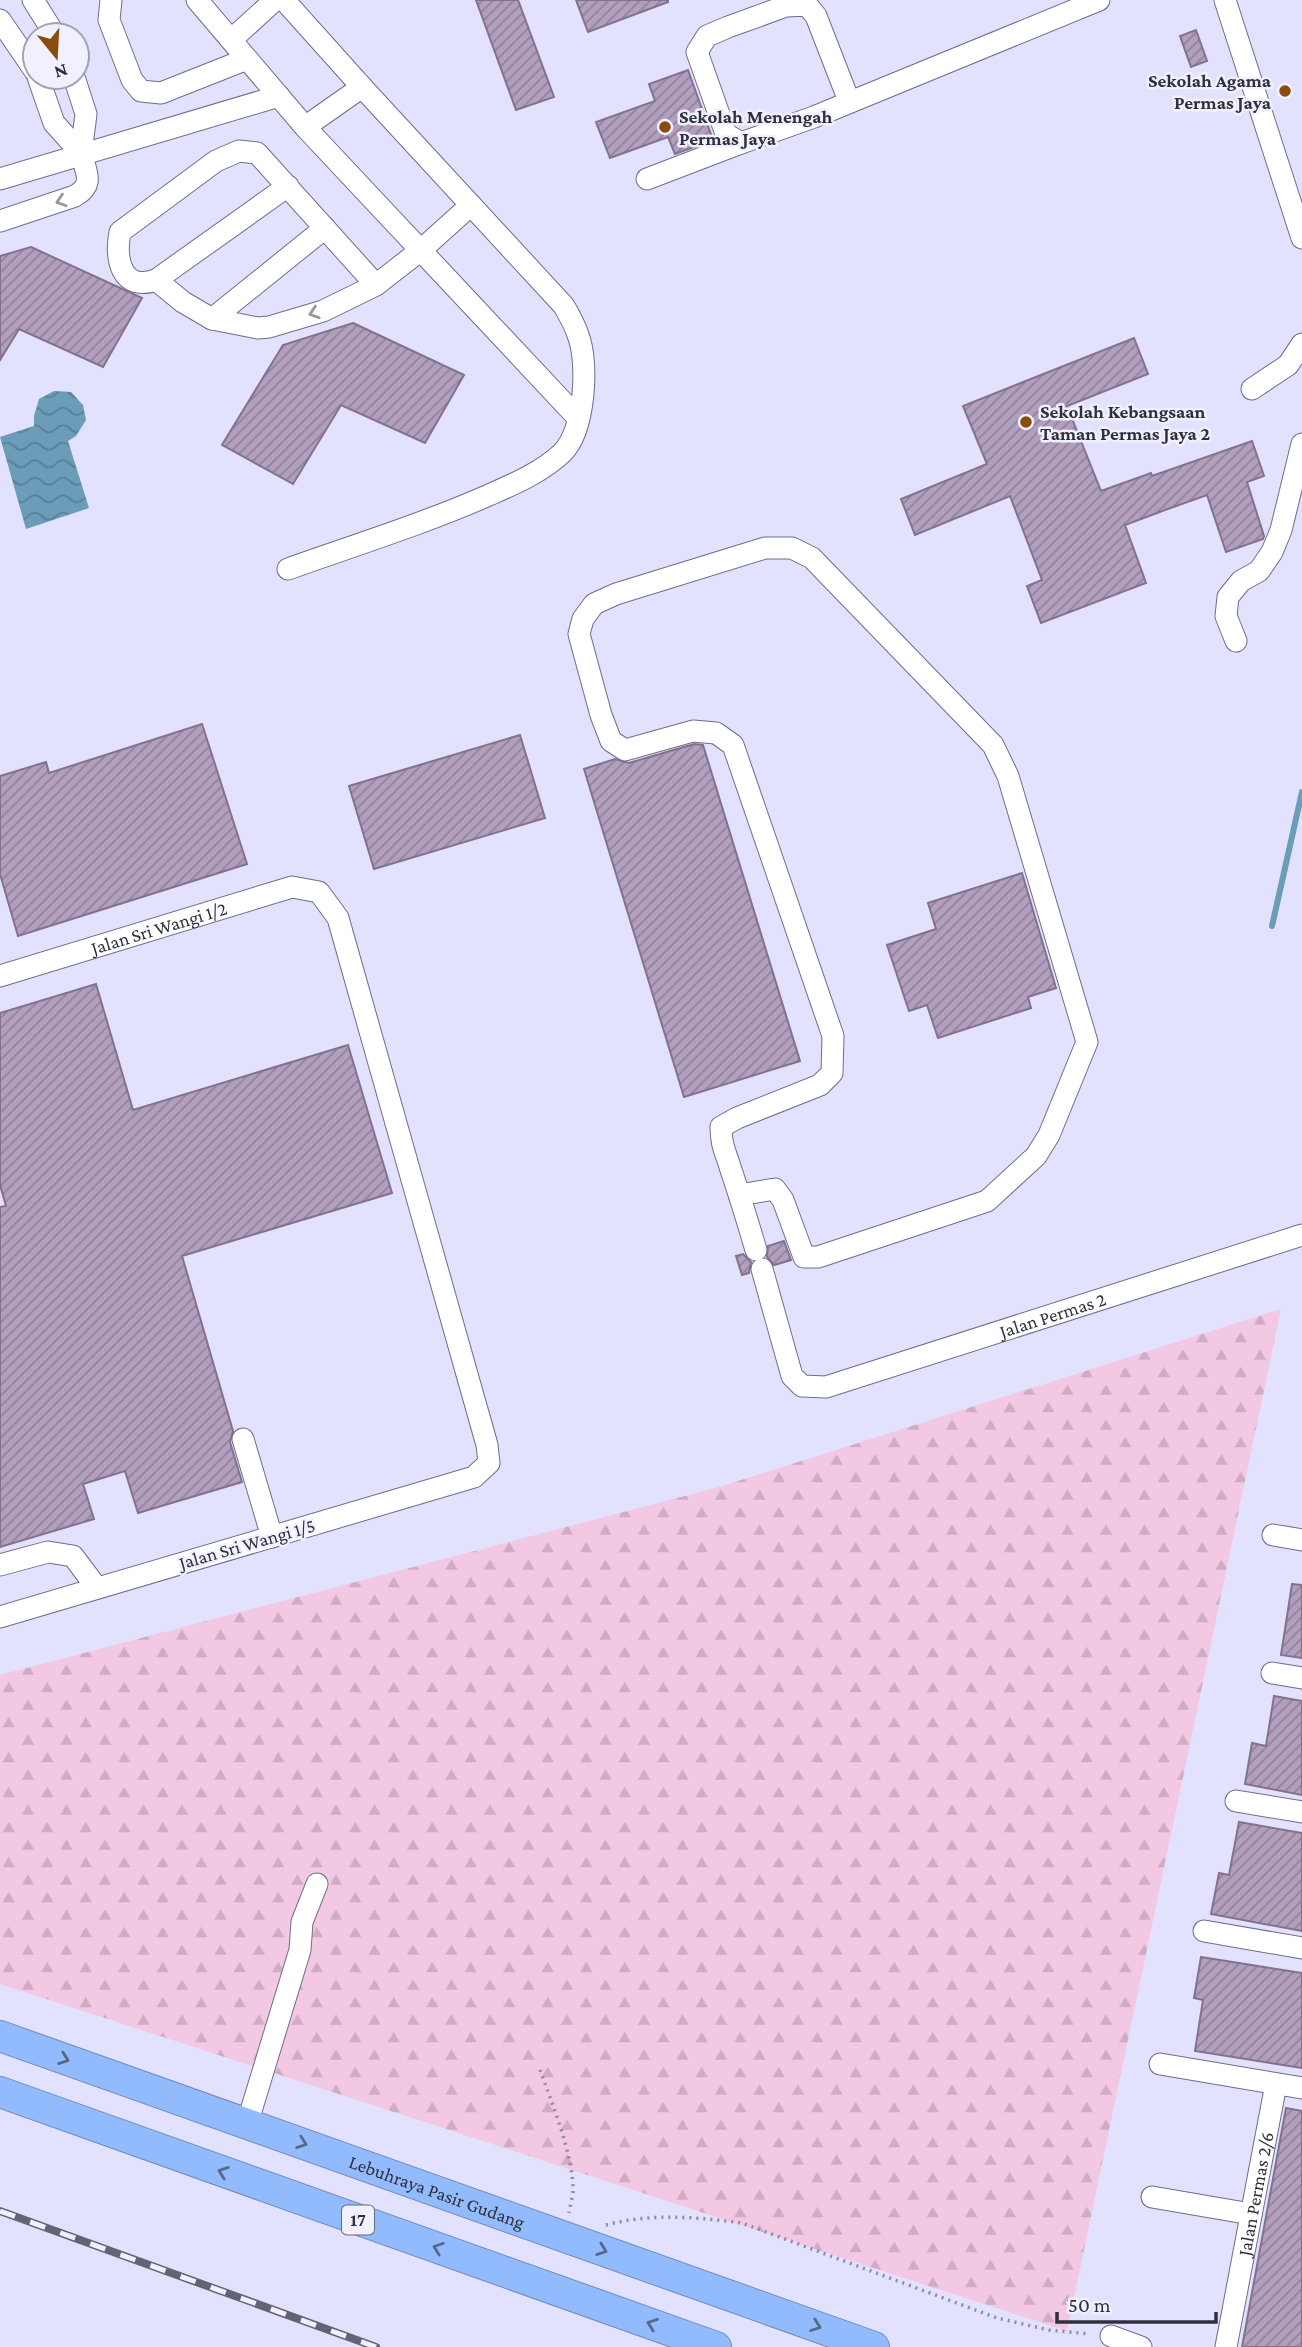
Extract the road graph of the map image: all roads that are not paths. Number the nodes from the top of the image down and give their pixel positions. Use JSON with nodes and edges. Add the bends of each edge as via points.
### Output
{"nodes":[{"id":1,"x":33,"y":0,"type":"edge"},
{"id":2,"x":111,"y":0,"type":"edge"},
{"id":3,"x":197,"y":0,"type":"edge"},
{"id":4,"x":275,"y":0,"type":"edge"},
{"id":5,"x":284,"y":0,"type":"edge"},
{"id":6,"x":1099,"y":0,"type":"edge"},
{"id":7,"x":1225,"y":0,"type":"edge"},
{"id":8,"x":0,"y":20,"type":"edge"},
{"id":9,"x":46,"y":21,"type":"edge"},
{"id":10,"x":231,"y":40,"type":"junction"},
{"id":11,"x":21,"y":51,"type":"edge"},
{"id":12,"x":247,"y":59,"type":"junction"},
{"id":13,"x":362,"y":87,"type":"junction"},
{"id":14,"x":43,"y":91,"type":"edge"},
{"id":15,"x":79,"y":91,"type":"edge"},
{"id":16,"x":279,"y":96,"type":"junction"},
{"id":17,"x":849,"y":101,"type":"junction"},
{"id":18,"x":305,"y":127,"type":"junction"},
{"id":19,"x":741,"y":143,"type":"junction"},
{"id":20,"x":81,"y":153,"type":"junction"},
{"id":21,"x":0,"y":178,"type":"edge"},
{"id":22,"x":648,"y":179,"type":"dead end"},
{"id":23,"x":288,"y":186,"type":"junction"},
{"id":24,"x":471,"y":205,"type":"junction"},
{"id":25,"x":0,"y":221,"type":"edge"},
{"id":26,"x":325,"y":228,"type":"junction"},
{"id":27,"x":1302,"y":237,"type":"edge"},
{"id":28,"x":421,"y":250,"type":"junction"},
{"id":29,"x":156,"y":280,"type":"junction"},
{"id":30,"x":376,"y":285,"type":"junction"},
{"id":31,"x":212,"y":319,"type":"junction"},
{"id":32,"x":1302,"y":344,"type":"edge"},
{"id":33,"x":1252,"y":389,"type":"dead end"},
{"id":34,"x":578,"y":418,"type":"junction"},
{"id":35,"x":1302,"y":444,"type":"edge"},
{"id":36,"x":288,"y":569,"type":"dead end"},
{"id":37,"x":1236,"y":641,"type":"dead end"},
{"id":38,"x":0,"y":976,"type":"edge"},
{"id":39,"x":739,"y":1195,"type":"junction"},
{"id":40,"x":1302,"y":1235,"type":"edge"},
{"id":41,"x":243,"y":1439,"type":"dead end"},
{"id":42,"x":489,"y":1462,"type":"joint"},
{"id":43,"x":1273,"y":1535,"type":"dead end"},
{"id":44,"x":272,"y":1537,"type":"junction"},
{"id":45,"x":1302,"y":1540,"type":"edge"},
{"id":46,"x":0,"y":1566,"type":"edge"},
{"id":47,"x":97,"y":1588,"type":"junction"},
{"id":48,"x":0,"y":1617,"type":"edge"},
{"id":49,"x":1272,"y":1673,"type":"dead end"},
{"id":50,"x":1302,"y":1678,"type":"edge"},
{"id":51,"x":1236,"y":1801,"type":"dead end"},
{"id":52,"x":1302,"y":1812,"type":"edge"},
{"id":53,"x":317,"y":1884,"type":"dead end"},
{"id":54,"x":1204,"y":1931,"type":"dead end"},
{"id":55,"x":1302,"y":1948,"type":"edge"},
{"id":56,"x":0,"y":2036,"type":"edge"},
{"id":57,"x":1160,"y":2064,"type":"dead end"},
{"id":58,"x":1276,"y":2084,"type":"junction"},
{"id":59,"x":1302,"y":2088,"type":"edge"},
{"id":60,"x":0,"y":2092,"type":"edge"},
{"id":61,"x":247,"y":2124,"type":"junction"},
{"id":62,"x":1152,"y":2197,"type":"dead end"},
{"id":63,"x":1251,"y":2214,"type":"junction"},
{"id":64,"x":1111,"y":2336,"type":"road end"},
{"id":65,"x":716,"y":2347,"type":"edge"},
{"id":66,"x":874,"y":2347,"type":"edge"},
{"id":67,"x":1141,"y":2347,"type":"edge"},
{"id":68,"x":1226,"y":2347,"type":"edge"}],
"edges":[{"from":1,"to":9,"type":"street"},
{"from":2,"to":12,"type":"street","via":[[109,20],[132,80],[141,91],[160,93]]},
{"from":3,"to":10,"type":"street"},
{"from":4,"to":10,"type":"street"},
{"from":5,"to":13,"type":"street"},
{"from":6,"to":17,"type":"street"},
{"from":7,"to":27,"type":"street"},
{"from":8,"to":11,"type":"street"},
{"from":10,"to":12,"type":"street"},
{"from":12,"to":16,"type":"street"},
{"from":13,"to":18,"type":"street"},
{"from":13,"to":24,"type":"street"},
{"from":14,"to":20,"type":"street","via":[[54,122]]},
{"from":15,"to":20,"type":"street","via":[[86,114]]},
{"from":16,"to":18,"type":"street"},
{"from":16,"to":20,"type":"street"},
{"from":17,"to":19,"type":"street"},
{"from":17,"to":19,"type":"street","via":[[816,16],[807,5],[786,6],[728,27],[707,36],[697,52],[726,134]]},
{"from":18,"to":28,"type":"street"},
{"from":19,"to":22,"type":"street"},
{"from":20,"to":21,"type":"street"},
{"from":20,"to":25,"type":"street","one_way":true,"via":[[88,179],[82,192]]},
{"from":23,"to":26,"type":"street"},
{"from":23,"to":29,"type":"street"},
{"from":23,"to":29,"type":"street","via":[[257,153],[239,150],[216,161],[120,232],[119,264],[130,280],[143,284]]},
{"from":24,"to":28,"type":"street"},
{"from":24,"to":34,"type":"street","via":[[564,306],[579,336],[583,372]]},
{"from":26,"to":30,"type":"street"},
{"from":26,"to":31,"type":"street"},
{"from":28,"to":30,"type":"street"},
{"from":28,"to":34,"type":"street"},
{"from":29,"to":31,"type":"street"},
{"from":30,"to":31,"type":"street","one_way":true,"via":[[323,311],[269,327]]},
{"from":32,"to":33,"type":"street","via":[[1288,365]]},
{"from":34,"to":36,"type":"street","via":[[563,452],[524,480]]},
{"from":35,"to":37,"type":"street","via":[[1272,552],[1259,571],[1228,597],[1226,616]]},
{"from":38,"to":42,"type":"street","name":"Jalan Sri Wangi 1/2","via":[[292,887],[319,892],[338,918]]},
{"from":39,"to":39,"type":"street","via":[[721,1144],[721,1127],[820,1085],[832,1073],[833,1036],[733,744],[716,733],[693,732],[625,750],[611,741],[579,634],[594,604],[616,594],[765,548],[792,548],[812,558],[993,745],[1008,775],[1087,1042],[1036,1156],[987,1201],[818,1257],[804,1257],[775,1189]]},
{"from":39,"to":40,"type":"street","name":"Jalan Permas 2","via":[[792,1376],[802,1387],[826,1387]]},
{"from":41,"to":44,"type":"street"},
{"from":42,"to":44,"type":"street","name":"Jalan Sri Wangi 1/5","via":[[474,1477]]},
{"from":43,"to":45,"type":"street"},
{"from":44,"to":47,"type":"street","name":"Jalan Sri Wangi 1/5"},
{"from":46,"to":47,"type":"street","via":[[48,1552],[73,1556]]},
{"from":47,"to":48,"type":"street","name":"Jalan Sri Wangi 1/5"},
{"from":49,"to":50,"type":"street"},
{"from":51,"to":52,"type":"street"},
{"from":53,"to":61,"type":"street","via":[[302,1922],[300,1950]]},
{"from":54,"to":55,"type":"street"},
{"from":56,"to":61,"type":"highway","name":"Lebuhraya Pasir Gudang","one_way":true},
{"from":57,"to":58,"type":"street"},
{"from":58,"to":59,"type":"street"},
{"from":58,"to":63,"type":"street","name":"Jalan Permas 2/6"},
{"from":65,"to":60,"type":"highway","number":"17","one_way":true},
{"from":61,"to":66,"type":"highway","name":"Lebuhraya Pasir Gudang","one_way":true},
{"from":62,"to":63,"type":"street"},
{"from":63,"to":68,"type":"street","name":"Jalan Permas 2/6"},
{"from":64,"to":67,"type":"street"}]}
